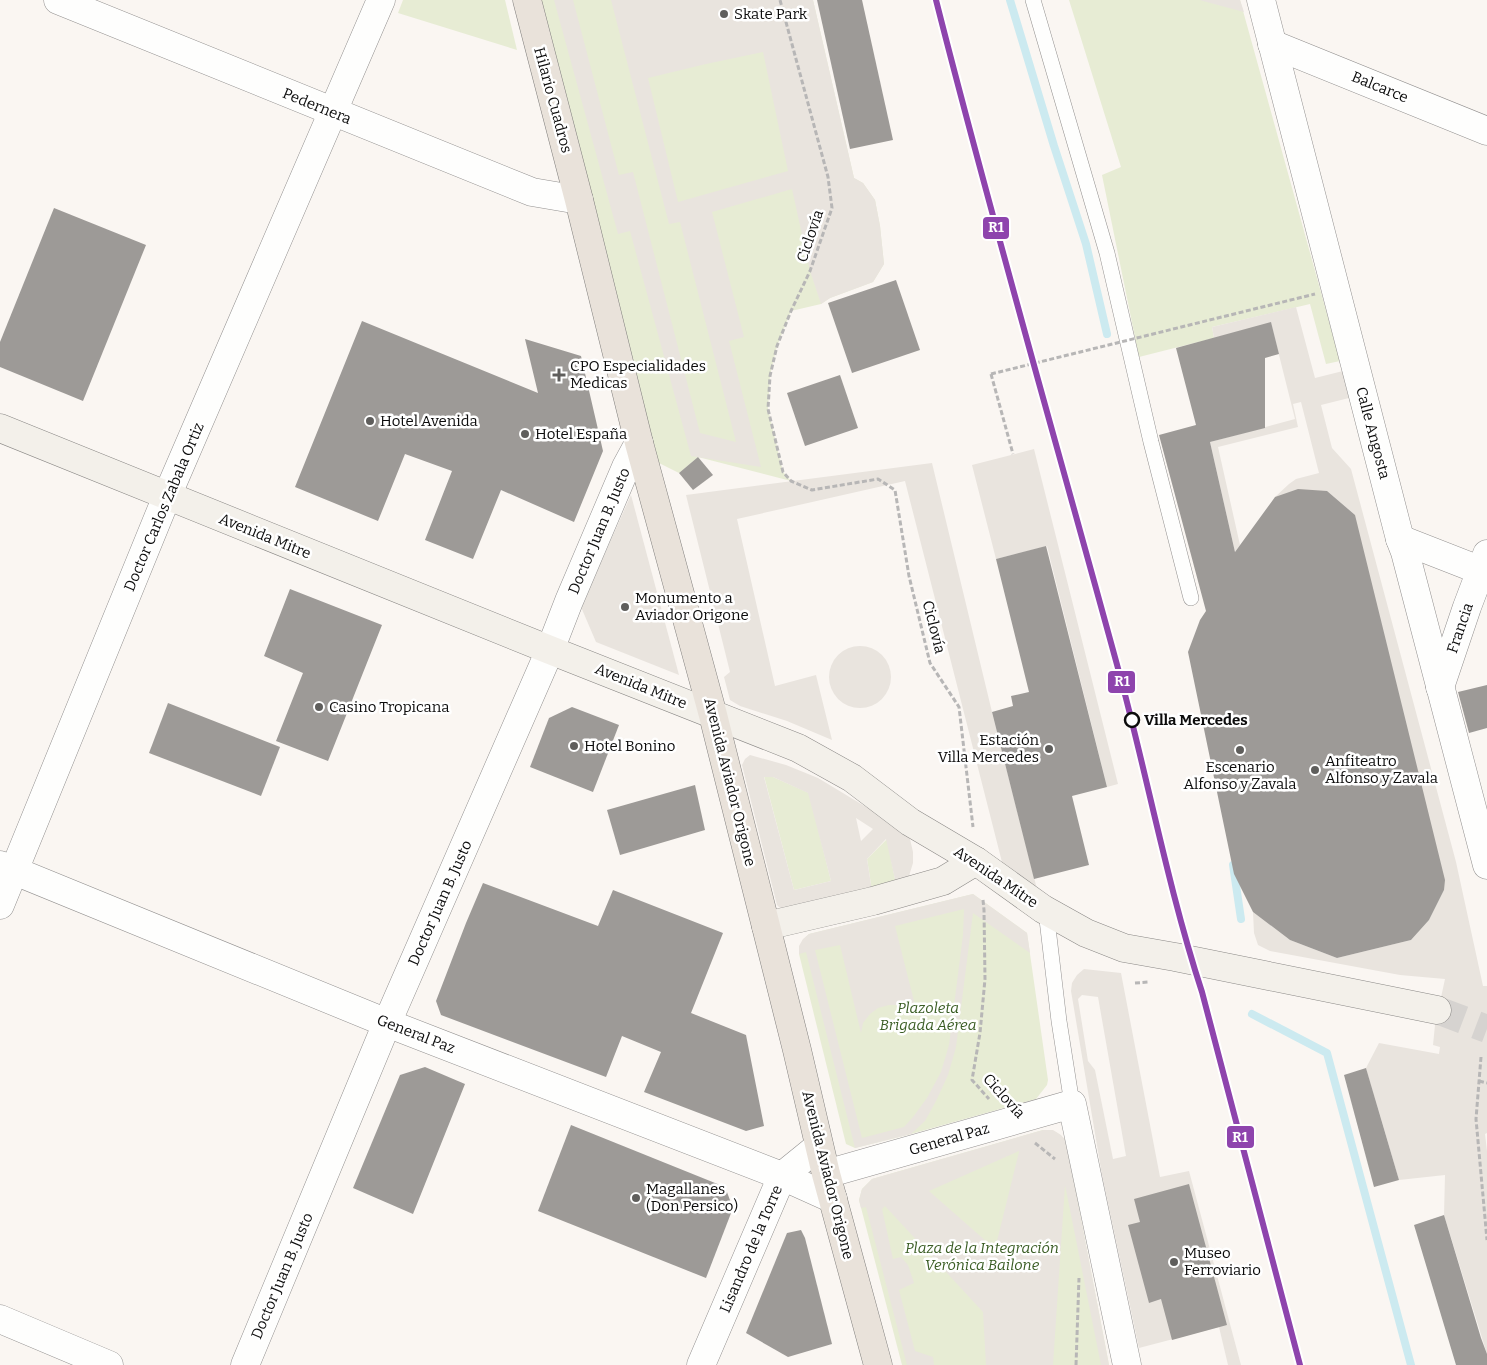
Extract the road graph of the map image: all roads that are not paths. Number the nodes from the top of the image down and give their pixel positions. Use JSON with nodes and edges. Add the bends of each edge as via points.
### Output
{"nodes":[{"id":1,"x":58,"y":0,"type":"edge"},
{"id":2,"x":381,"y":0,"type":"edge"},
{"id":3,"x":527,"y":0,"type":"edge"},
{"id":4,"x":1033,"y":0,"type":"edge"},
{"id":5,"x":1268,"y":16,"type":"edge"},
{"id":6,"x":333,"y":112,"type":"junction"},
{"id":7,"x":1487,"y":130,"type":"edge"},
{"id":8,"x":579,"y":200,"type":"junction"},
{"id":9,"x":0,"y":428,"type":"edge"},
{"id":10,"x":639,"y":443,"type":"junction"},
{"id":11,"x":167,"y":496,"type":"junction"},
{"id":12,"x":1400,"y":539,"type":"junction"},
{"id":13,"x":1485,"y":565,"type":"edge"},
{"id":14,"x":1191,"y":598,"type":"dead end"},
{"id":15,"x":550,"y":650,"type":"junction"},
{"id":16,"x":1440,"y":687,"type":"junction"},
{"id":17,"x":713,"y":714,"type":"junction"},
{"id":18,"x":976,"y":861,"type":"junction"},
{"id":19,"x":1487,"y":865,"type":"edge"},
{"id":20,"x":7,"y":868,"type":"edge"},
{"id":21,"x":0,"y":905,"type":"edge"},
{"id":22,"x":1046,"y":911,"type":"junction"},
{"id":23,"x":766,"y":926,"type":"junction"},
{"id":24,"x":1437,"y":1010,"type":"tunnel mouth"},
{"id":25,"x":387,"y":1023,"type":"junction"},
{"id":26,"x":1072,"y":1104,"type":"junction"},
{"id":27,"x":819,"y":1146,"type":"junction"},
{"id":28,"x":782,"y":1176,"type":"junction"},
{"id":29,"x":830,"y":1187,"type":"junction"},
{"id":30,"x":0,"y":1319,"type":"edge"},
{"id":31,"x":109,"y":1365,"type":"edge"},
{"id":32,"x":245,"y":1365,"type":"edge"},
{"id":33,"x":701,"y":1365,"type":"edge"},
{"id":34,"x":878,"y":1365,"type":"edge"},
{"id":35,"x":1127,"y":1365,"type":"edge"}],
"edges":[{"from":1,"to":6,"type":"street","name":"Pedernera"},
{"from":2,"to":6,"type":"street","name":"Doctor Carlos Zabala Ortiz"},
{"from":3,"to":8,"type":"main road","name":"Hilario Cuadros"},
{"from":4,"to":14,"type":"lane","via":[[1107,253]]},
{"from":5,"to":7,"type":"street","name":"Balcarce"},
{"from":5,"to":12,"type":"street","name":"Calle Angosta"},
{"from":6,"to":8,"type":"street","name":"Pedernera","via":[[532,192]]},
{"from":6,"to":11,"type":"street","name":"Doctor Carlos Zabala Ortiz"},
{"from":8,"to":10,"type":"main road","name":"Avenida Aviador Origone"},
{"from":9,"to":11,"type":"main road","name":"Avenida Mitre"},
{"from":10,"to":15,"type":"street","name":"Doctor Juan B. Justo","via":[[622,476]]},
{"from":10,"to":17,"type":"main road","name":"Avenida Aviador Origone"},
{"from":11,"to":15,"type":"main road","name":"Avenida Mitre"},
{"from":11,"to":20,"type":"street","name":"Doctor Carlos Zabala Ortiz"},
{"from":12,"to":13,"type":"street"},
{"from":12,"to":16,"type":"street","name":"Calle Angosta"},
{"from":13,"to":16,"type":"street","name":"Francia"},
{"from":15,"to":17,"type":"main road","name":"Avenida Mitre"},
{"from":15,"to":25,"type":"street","name":"Doctor Juan B. Justo"},
{"from":16,"to":19,"type":"street","name":"Calle Angosta"},
{"from":17,"to":18,"type":"main road","name":"Avenida Mitre","via":[[798,748],[845,774],[910,822]]},
{"from":17,"to":23,"type":"main road","name":"Avenida Aviador Origone"},
{"from":18,"to":22,"type":"main road","name":"Avenida Mitre"},
{"from":18,"to":23,"type":"main road","via":[[944,881]]},
{"from":20,"to":21,"type":"street","name":"Doctor Carlos Zabala Ortiz"},
{"from":20,"to":25,"type":"street","name":"General Paz"},
{"from":22,"to":24,"type":"main road","name":"Avenida Mitre","via":[[1086,933],[1124,948]]},
{"from":22,"to":26,"type":"lane"},
{"from":23,"to":27,"type":"main road","name":"Avenida Aviador Origone"},
{"from":25,"to":28,"type":"street","name":"General Paz"},
{"from":25,"to":32,"type":"street","name":"Doctor Juan B. Justo"},
{"from":26,"to":29,"type":"street","name":"General Paz","via":[[1009,1121]]},
{"from":26,"to":35,"type":"street"},
{"from":27,"to":28,"type":"street","name":"Lisandro de la Torre"},
{"from":27,"to":29,"type":"main road","name":"Avenida Aviador Origone"},
{"from":28,"to":29,"type":"street","name":"General Paz"},
{"from":28,"to":33,"type":"street","name":"Lisandro de la Torre"},
{"from":29,"to":34,"type":"main road","name":"Avenida Aviador Origone"},
{"from":30,"to":31,"type":"street"}]}
